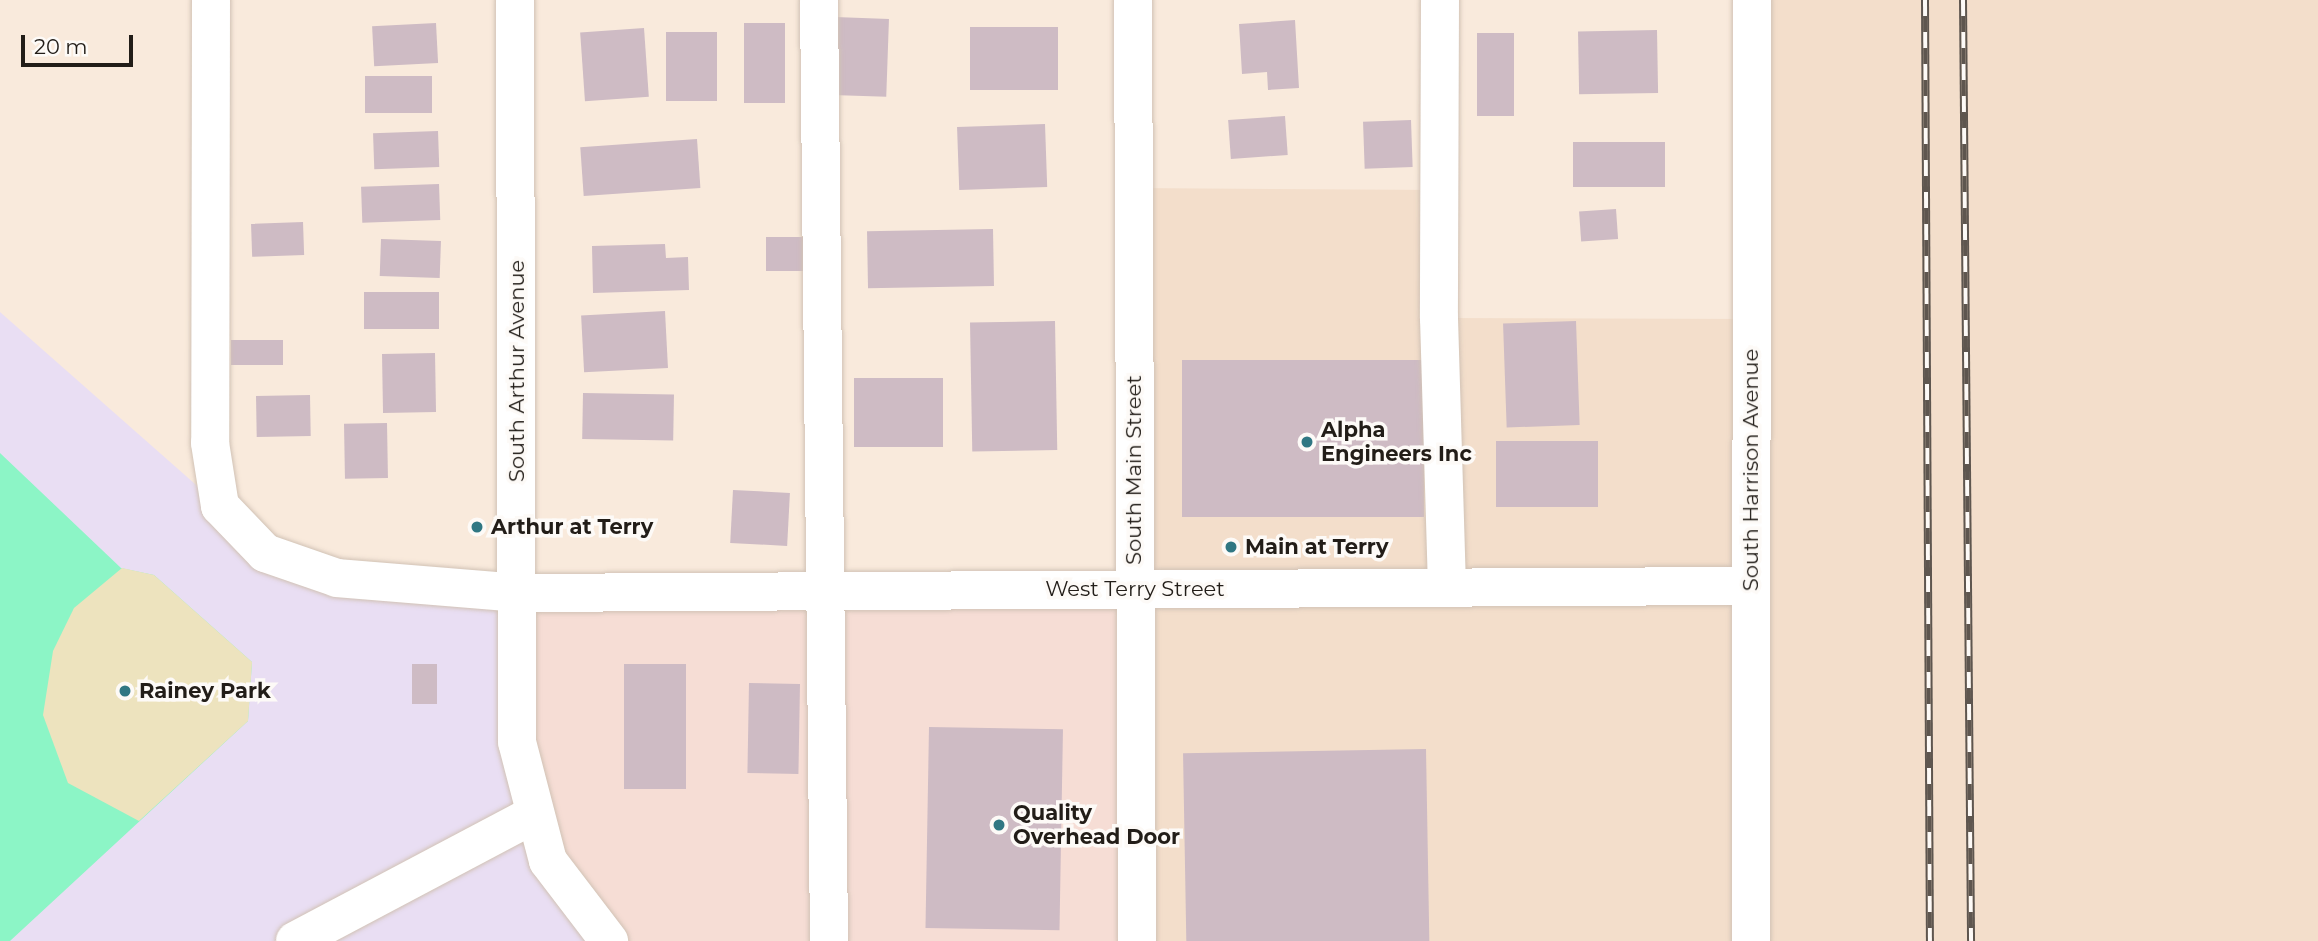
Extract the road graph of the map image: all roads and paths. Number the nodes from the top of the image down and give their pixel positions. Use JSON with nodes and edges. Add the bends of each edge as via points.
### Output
{"nodes":[{"id":1,"x":211,"y":0,"type":"edge"},
{"id":2,"x":515,"y":0,"type":"edge"},
{"id":3,"x":819,"y":0,"type":"edge"},
{"id":4,"x":1133,"y":0,"type":"edge"},
{"id":5,"x":1440,"y":0,"type":"edge"},
{"id":6,"x":1752,"y":0,"type":"edge"},
{"id":7,"x":1751,"y":586,"type":"junction"},
{"id":8,"x":1447,"y":587,"type":"junction"},
{"id":9,"x":1134,"y":589,"type":"junction"},
{"id":10,"x":823,"y":591,"type":"junction"},
{"id":11,"x":519,"y":593,"type":"junction"},
{"id":12,"x":533,"y":815,"type":"junction"},
{"id":13,"x":295,"y":941,"type":"edge"},
{"id":14,"x":609,"y":941,"type":"edge"},
{"id":15,"x":829,"y":941,"type":"edge"},
{"id":16,"x":1138,"y":941,"type":"edge"},
{"id":17,"x":1751,"y":941,"type":"edge"}],
"edges":[{"from":1,"to":11,"type":"street","name":"West Terry Street","via":[[210,443],[220,506],[265,553],[337,578]]},
{"from":2,"to":11,"type":"street","name":"South Arthur Avenue"},
{"from":3,"to":10,"type":"street"},
{"from":4,"to":9,"type":"street","name":"South Main Street"},
{"from":5,"to":8,"type":"street","via":[[1439,318]]},
{"from":6,"to":7,"type":"street","name":"South Harrison Avenue"},
{"from":7,"to":8,"type":"street","name":"West Terry Street"},
{"from":7,"to":17,"type":"street","name":"South Harrison Avenue"},
{"from":8,"to":9,"type":"street","name":"West Terry Street"},
{"from":9,"to":10,"type":"street","name":"West Terry Street"},
{"from":9,"to":16,"type":"street","name":"South Main Street"},
{"from":10,"to":11,"type":"street","name":"West Terry Street"},
{"from":10,"to":15,"type":"street"},
{"from":11,"to":12,"type":"street","name":"South Arthur Avenue","via":[[517,742]]},
{"from":12,"to":13,"type":"street"},
{"from":12,"to":14,"type":"street","name":"South Arthur Avenue","via":[[548,861]]}]}
